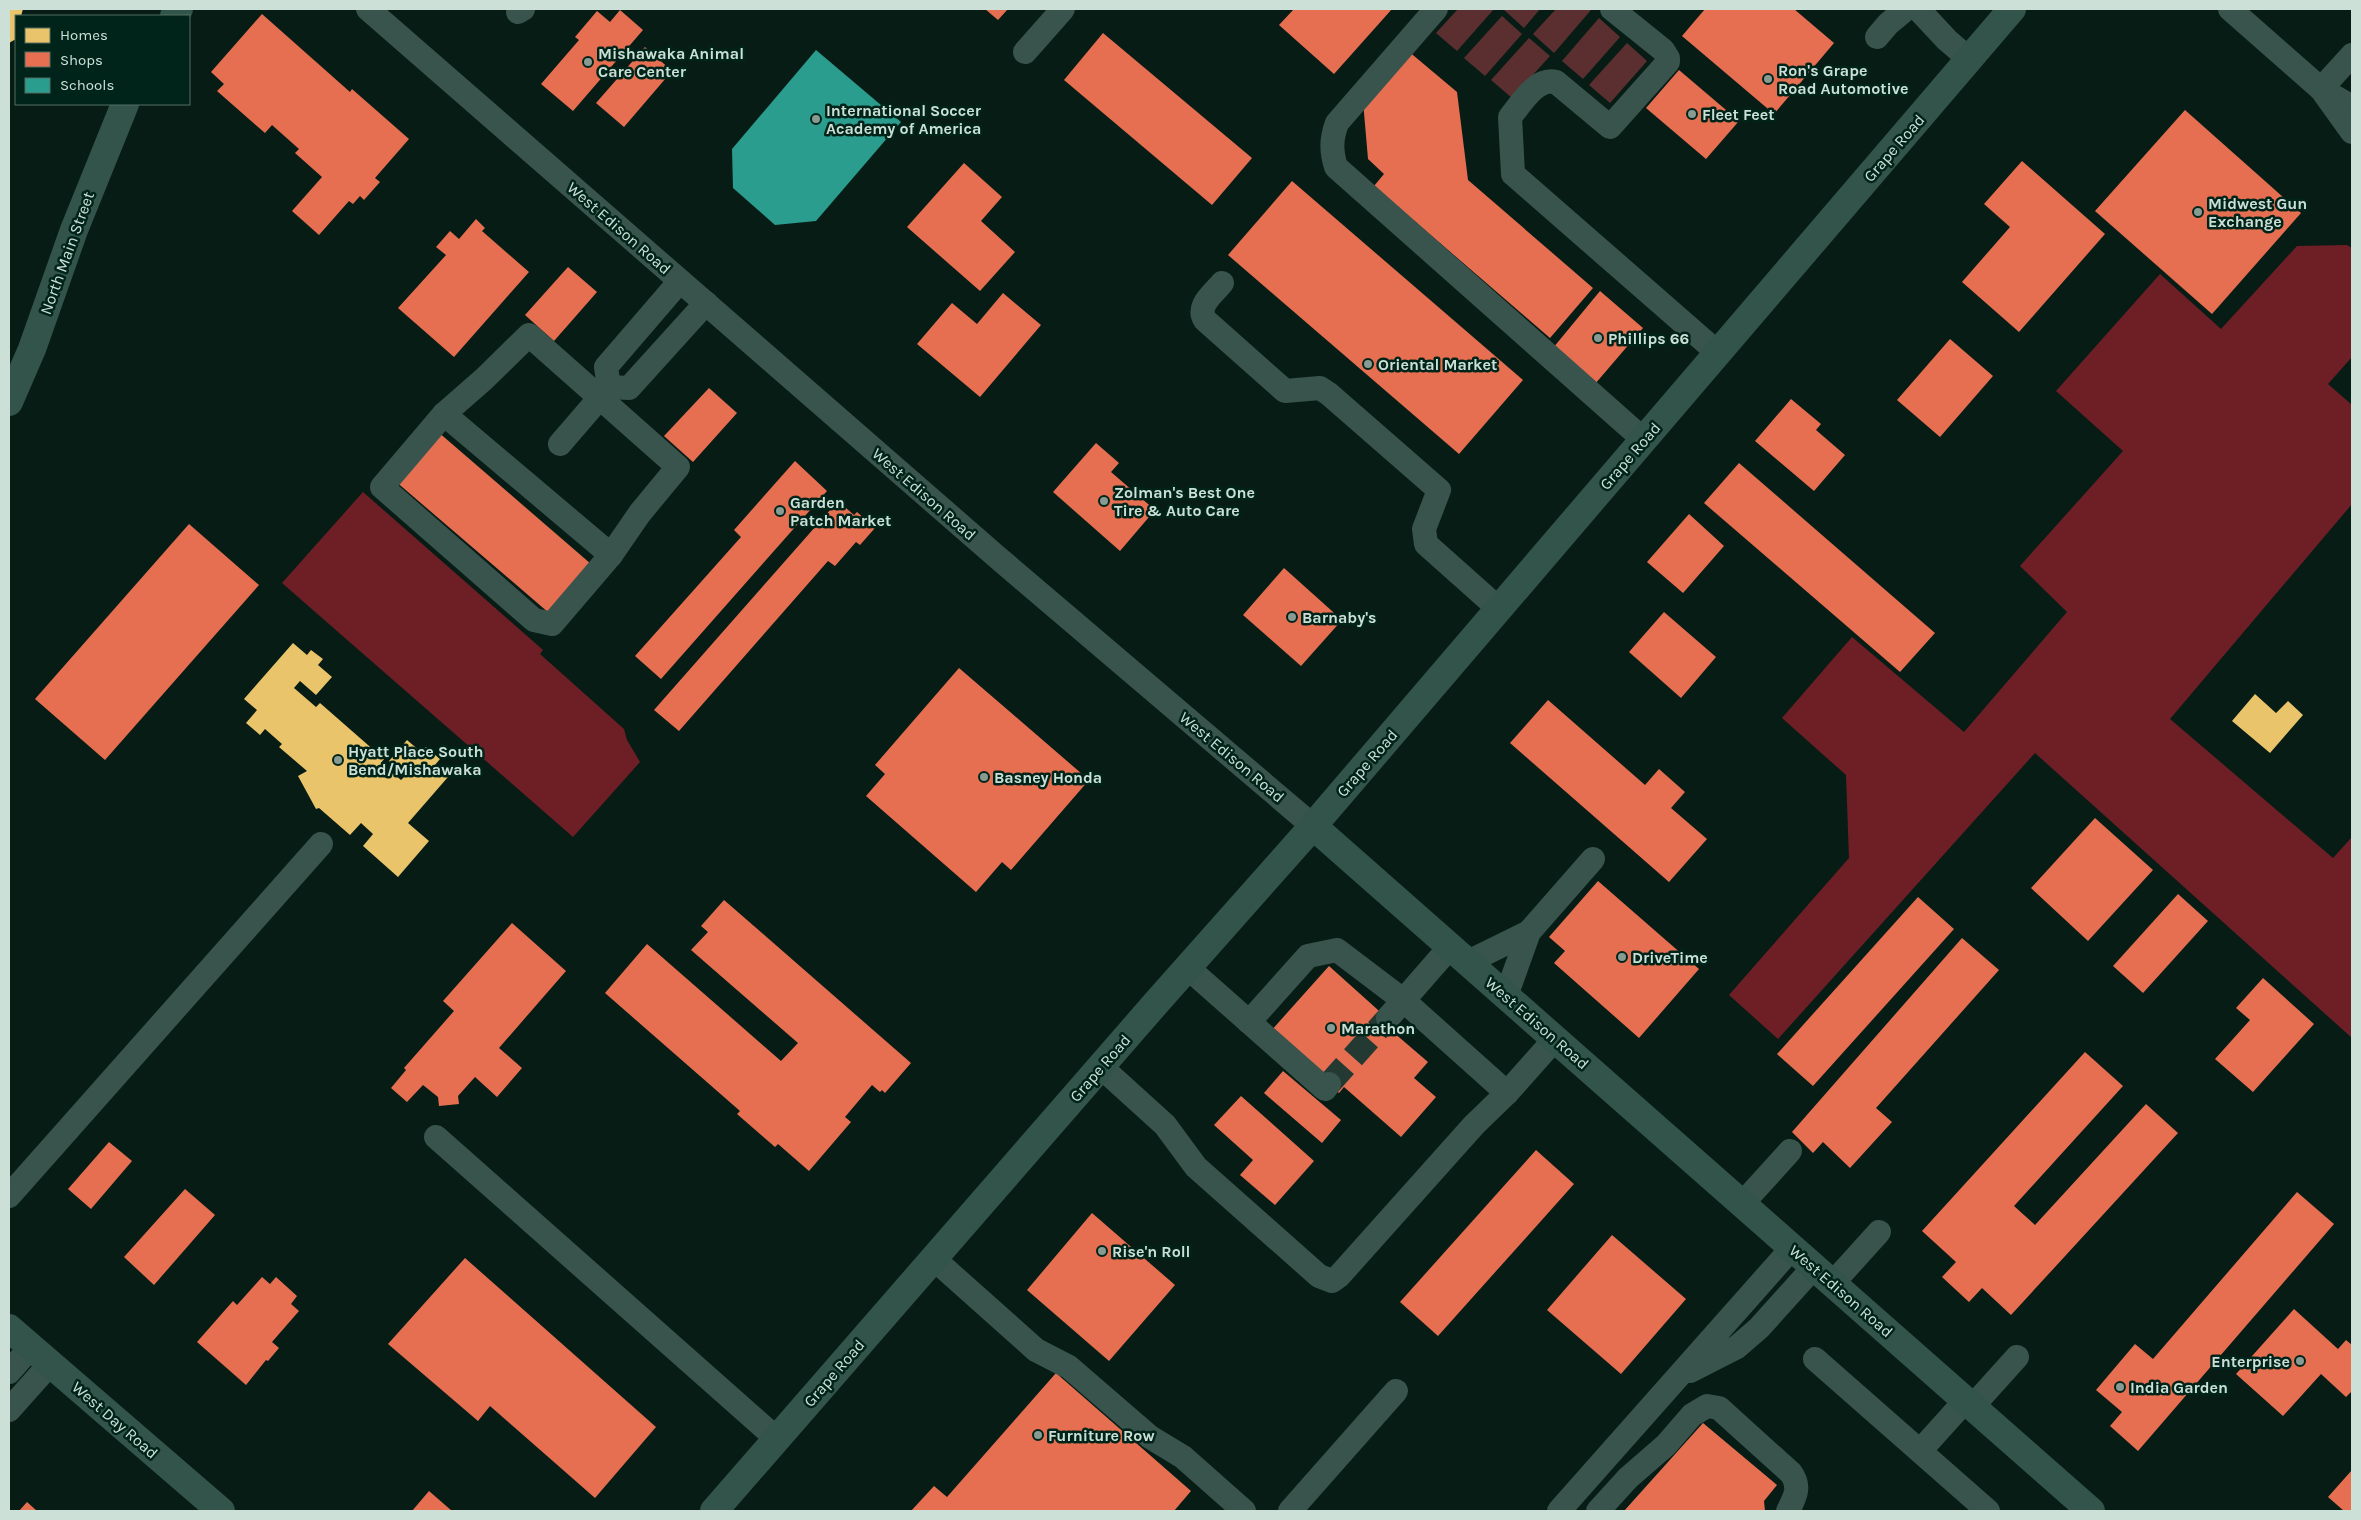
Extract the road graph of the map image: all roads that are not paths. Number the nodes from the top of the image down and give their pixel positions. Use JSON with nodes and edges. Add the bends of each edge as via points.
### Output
{"nodes":[{"id":1,"x":368,"y":9,"type":"edge"},
{"id":2,"x":1063,"y":9,"type":"edge"},
{"id":3,"x":1436,"y":9,"type":"edge"},
{"id":4,"x":1612,"y":9,"type":"edge"},
{"id":5,"x":1906,"y":9,"type":"edge"},
{"id":6,"x":1918,"y":9,"type":"edge"},
{"id":7,"x":2012,"y":9,"type":"edge"},
{"id":8,"x":2230,"y":9,"type":"edge"},
{"id":9,"x":1877,"y":36,"type":"dead end"},
{"id":10,"x":1025,"y":52,"type":"dead end"},
{"id":11,"x":2352,"y":55,"type":"edge"},
{"id":12,"x":1969,"y":59,"type":"junction"},
{"id":13,"x":2321,"y":89,"type":"junction"},
{"id":14,"x":125,"y":105,"type":"edge"},
{"id":15,"x":2352,"y":106,"type":"edge"},
{"id":16,"x":2352,"y":132,"type":"edge"},
{"id":17,"x":680,"y":281,"type":"junction"},
{"id":18,"x":1222,"y":283,"type":"dead end"},
{"id":19,"x":706,"y":303,"type":"junction"},
{"id":20,"x":1718,"y":353,"type":"junction"},
{"id":21,"x":604,"y":392,"type":"junction"},
{"id":22,"x":9,"y":402,"type":"edge"},
{"id":23,"x":444,"y":414,"type":"junction"},
{"id":24,"x":1644,"y":440,"type":"junction"},
{"id":25,"x":560,"y":444,"type":"dead end"},
{"id":26,"x":611,"y":555,"type":"junction"},
{"id":27,"x":1499,"y":609,"type":"junction"},
{"id":28,"x":1313,"y":826,"type":"junction"},
{"id":29,"x":321,"y":844,"type":"dead end"},
{"id":30,"x":1593,"y":858,"type":"dead end"},
{"id":31,"x":1529,"y":932,"type":"junction"},
{"id":32,"x":1459,"y":955,"type":"junction"},
{"id":33,"x":1188,"y":968,"type":"junction"},
{"id":34,"x":1506,"y":996,"type":"junction"},
{"id":35,"x":1403,"y":1000,"type":"junction"},
{"id":36,"x":1388,"y":1018,"type":"tunnel mouth"},
{"id":37,"x":1249,"y":1022,"type":"junction"},
{"id":38,"x":1555,"y":1040,"type":"junction"},
{"id":39,"x":1100,"y":1067,"type":"junction"},
{"id":40,"x":1329,"y":1084,"type":"dead end"},
{"id":41,"x":1507,"y":1094,"type":"junction"},
{"id":42,"x":436,"y":1138,"type":"dead end"},
{"id":43,"x":1790,"y":1151,"type":"dead end"},
{"id":44,"x":9,"y":1196,"type":"edge"},
{"id":45,"x":1742,"y":1204,"type":"junction"},
{"id":46,"x":1879,"y":1232,"type":"dead end"},
{"id":47,"x":1792,"y":1248,"type":"junction"},
{"id":48,"x":934,"y":1259,"type":"junction"},
{"id":49,"x":1823,"y":1275,"type":"junction"},
{"id":50,"x":9,"y":1328,"type":"edge"},
{"id":51,"x":40,"y":1355,"type":"junction"},
{"id":52,"x":2017,"y":1357,"type":"dead end"},
{"id":53,"x":1815,"y":1359,"type":"dead end"},
{"id":54,"x":9,"y":1372,"type":"edge"},
{"id":55,"x":1679,"y":1376,"type":"junction"},
{"id":56,"x":1396,"y":1390,"type":"dead end"},
{"id":57,"x":1969,"y":1404,"type":"junction"},
{"id":58,"x":9,"y":1410,"type":"edge"},
{"id":59,"x":777,"y":1439,"type":"junction"},
{"id":60,"x":1920,"y":1451,"type":"junction"},
{"id":61,"x":221,"y":1511,"type":"edge"},
{"id":62,"x":714,"y":1511,"type":"edge"},
{"id":63,"x":1244,"y":1511,"type":"edge"},
{"id":64,"x":1290,"y":1511,"type":"edge"},
{"id":65,"x":1559,"y":1511,"type":"edge"},
{"id":66,"x":1598,"y":1511,"type":"edge"},
{"id":67,"x":1788,"y":1511,"type":"edge"},
{"id":68,"x":1988,"y":1511,"type":"edge"},
{"id":69,"x":2091,"y":1511,"type":"edge"}],
"edges":[{"from":1,"to":17,"type":"street","name":"West Edison Road"},
{"from":2,"to":10,"type":"street"},
{"from":3,"to":24,"type":"street","via":[[1337,123],[1331,146],[1336,168]]},
{"from":4,"to":20,"type":"street","via":[[1663,50],[1668,58],[1665,65],[1610,127],[1556,82],[1536,86],[1510,117],[1513,174]]},
{"from":5,"to":9,"type":"street"},
{"from":6,"to":12,"type":"street"},
{"from":7,"to":12,"type":"main road","name":"Grape Road"},
{"from":8,"to":13,"type":"street"},
{"from":11,"to":13,"type":"street"},
{"from":12,"to":20,"type":"main road","name":"Grape Road"},
{"from":13,"to":15,"type":"street"},
{"from":13,"to":16,"type":"street"},
{"from":14,"to":22,"type":"main road","name":"North Main Street"},
{"from":17,"to":19,"type":"street","name":"West Edison Road"},
{"from":17,"to":21,"type":"street","via":[[606,367]]},
{"from":18,"to":27,"type":"street","via":[[1202,308],[1205,320],[1285,391],[1320,388],[1329,394],[1439,490],[1424,529],[1426,544]]},
{"from":19,"to":21,"type":"street","via":[[630,388]]},
{"from":19,"to":28,"type":"street","name":"West Edison Road"},
{"from":20,"to":24,"type":"main road","name":"Grape Road"},
{"from":21,"to":23,"type":"street","via":[[529,335]]},
{"from":21,"to":25,"type":"street"},
{"from":21,"to":26,"type":"street","via":[[678,467]]},
{"from":23,"to":26,"type":"street"},
{"from":23,"to":26,"type":"street","via":[[382,487],[534,620],[552,624]]},
{"from":24,"to":27,"type":"main road","name":"Grape Road"},
{"from":27,"to":28,"type":"main road","name":"Grape Road"},
{"from":28,"to":32,"type":"main road","name":"West Edison Road"},
{"from":28,"to":33,"type":"main road","name":"Grape Road"},
{"from":29,"to":44,"type":"street"},
{"from":30,"to":31,"type":"street"},
{"from":31,"to":32,"type":"street"},
{"from":31,"to":34,"type":"street"},
{"from":32,"to":34,"type":"main road","name":"West Edison Road"},
{"from":32,"to":35,"type":"street"},
{"from":33,"to":37,"type":"street"},
{"from":33,"to":39,"type":"main road","name":"Grape Road"},
{"from":34,"to":38,"type":"main road","name":"West Edison Road"},
{"from":35,"to":36,"type":"street"},
{"from":35,"to":37,"type":"street","via":[[1337,950],[1308,956]]},
{"from":35,"to":41,"type":"street"},
{"from":37,"to":40,"type":"street","via":[[1325,1089]]},
{"from":38,"to":41,"type":"street"},
{"from":38,"to":45,"type":"main road","name":"West Edison Road"},
{"from":39,"to":41,"type":"street","via":[[1165,1125],[1196,1167],[1319,1276],[1332,1281],[1474,1124]]},
{"from":39,"to":48,"type":"main road","name":"Grape Road"},
{"from":42,"to":59,"type":"street"},
{"from":43,"to":45,"type":"street"},
{"from":45,"to":47,"type":"main road","name":"West Edison Road"},
{"from":46,"to":49,"type":"street"},
{"from":47,"to":49,"type":"main road","name":"West Edison Road"},
{"from":47,"to":55,"type":"street"},
{"from":48,"to":59,"type":"main road","name":"Grape Road"},
{"from":48,"to":63,"type":"street","via":[[1036,1350],[1069,1367],[1150,1437],[1183,1457]]},
{"from":49,"to":55,"type":"street","via":[[1737,1347]]},
{"from":49,"to":57,"type":"main road","name":"West Edison Road"},
{"from":50,"to":51,"type":"main road","name":"West Day Road"},
{"from":51,"to":54,"type":"street"},
{"from":51,"to":58,"type":"street"},
{"from":51,"to":61,"type":"main road","name":"West Day Road"},
{"from":52,"to":57,"type":"street"},
{"from":53,"to":60,"type":"street"},
{"from":55,"to":65,"type":"street"},
{"from":56,"to":64,"type":"street"},
{"from":57,"to":60,"type":"street"},
{"from":57,"to":69,"type":"main road","name":"West Edison Road"},
{"from":59,"to":62,"type":"main road","name":"Grape Road"},
{"from":60,"to":68,"type":"street"},
{"from":66,"to":67,"type":"street","via":[[1692,1415],[1707,1406],[1719,1408],[1791,1473],[1798,1488]]}]}
